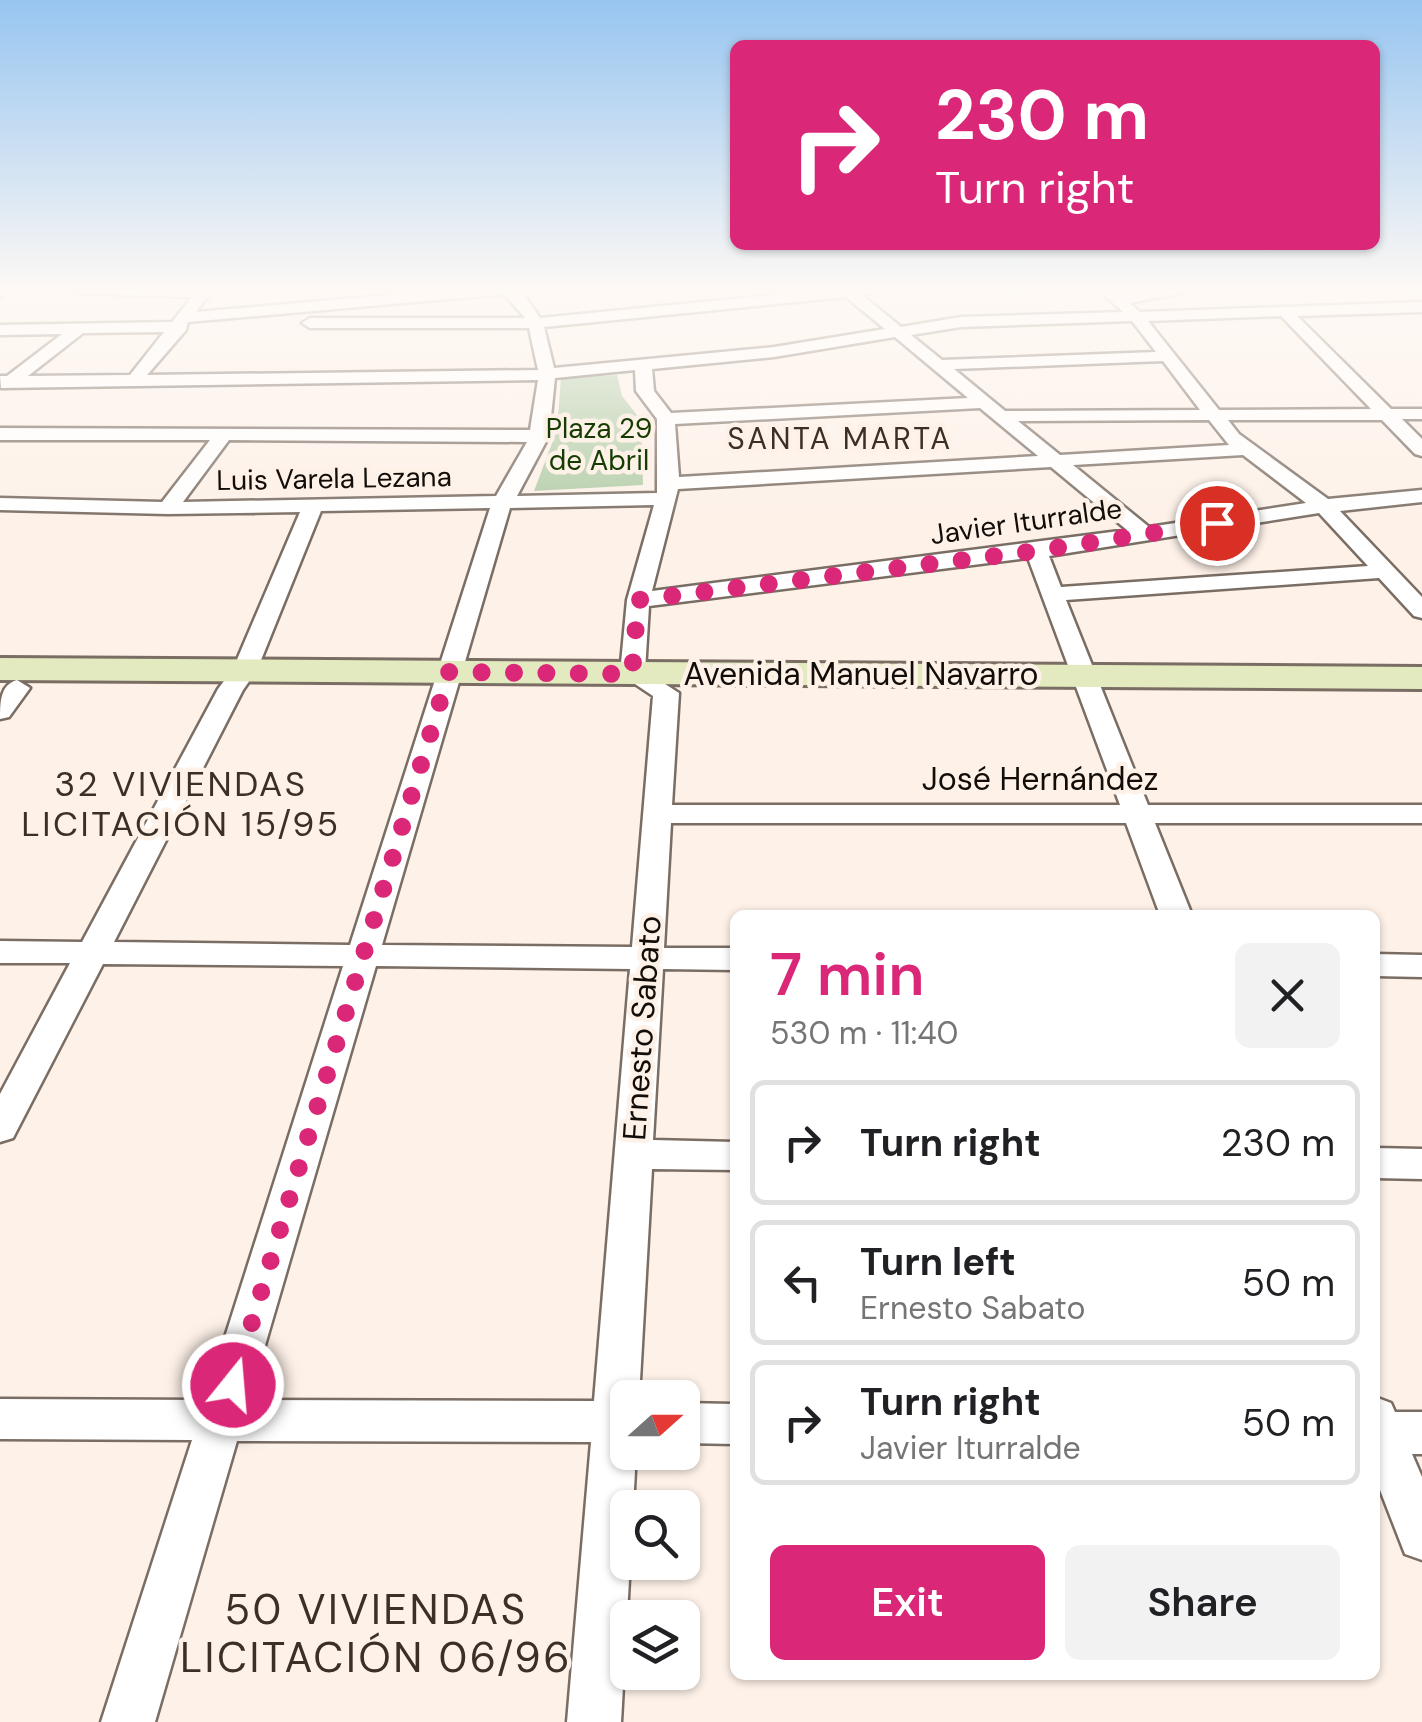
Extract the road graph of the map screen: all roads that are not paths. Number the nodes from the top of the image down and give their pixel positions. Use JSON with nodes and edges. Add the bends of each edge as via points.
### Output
{"nodes":[{"id":1,"x":145,"y":369,"type":"edge"},
{"id":2,"x":546,"y":369,"type":"edge"},
{"id":3,"x":603,"y":369,"type":"edge"},
{"id":4,"x":643,"y":369,"type":"edge"},
{"id":5,"x":942,"y":369,"type":"edge"},
{"id":6,"x":1178,"y":369,"type":"edge"},
{"id":7,"x":1347,"y":369,"type":"edge"},
{"id":8,"x":547,"y":374,"type":"junction"},
{"id":9,"x":136,"y":380,"type":"junction"},
{"id":10,"x":4,"y":384,"type":"edge"},
{"id":11,"x":984,"y":403,"type":"junction"},
{"id":12,"x":1390,"y":414,"type":"junction"},
{"id":13,"x":1422,"y":414,"type":"edge"},
{"id":14,"x":1000,"y":416,"type":"junction"},
{"id":15,"x":1214,"y":416,"type":"junction"},
{"id":16,"x":666,"y":420,"type":"junction"},
{"id":17,"x":0,"y":434,"type":"edge"},
{"id":18,"x":224,"y":434,"type":"junction"},
{"id":19,"x":540,"y":436,"type":"junction"},
{"id":20,"x":1250,"y":449,"type":"junction"},
{"id":21,"x":1422,"y":450,"type":"edge"},
{"id":22,"x":1057,"y":462,"type":"junction"},
{"id":23,"x":669,"y":492,"type":"junction"},
{"id":24,"x":1422,"y":496,"type":"edge"},
{"id":25,"x":502,"y":502,"type":"junction"},
{"id":26,"x":0,"y":504,"type":"edge"},
{"id":27,"x":313,"y":506,"type":"junction"},
{"id":28,"x":1324,"y":506,"type":"junction"},
{"id":29,"x":168,"y":508,"type":"junction"},
{"id":30,"x":1146,"y":535,"type":"junction"},
{"id":31,"x":1036,"y":551,"type":"junction"},
{"id":32,"x":1388,"y":571,"type":"junction"},
{"id":33,"x":1052,"y":594,"type":"junction"},
{"id":34,"x":638,"y":600,"type":"junction"},
{"id":35,"x":1421,"y":609,"type":"edge"},
{"id":36,"x":632,"y":674,"type":"junction"},
{"id":37,"x":1422,"y":678,"type":"edge"},
{"id":38,"x":238,"y":680,"type":"junction"},
{"id":39,"x":445,"y":681,"type":"junction"},
{"id":40,"x":1086,"y":685,"type":"junction"},
{"id":41,"x":4,"y":689,"type":"edge"},
{"id":42,"x":666,"y":693,"type":"junction"},
{"id":43,"x":1422,"y":697,"type":"edge"},
{"id":44,"x":658,"y":814,"type":"junction"},
{"id":45,"x":1136,"y":814,"type":"junction"},
{"id":46,"x":1422,"y":814,"type":"edge"},
{"id":47,"x":1174,"y":910,"type":"edge"},
{"id":48,"x":0,"y":952,"type":"edge"},
{"id":49,"x":92,"y":952,"type":"junction"},
{"id":50,"x":361,"y":954,"type":"junction"},
{"id":51,"x":647,"y":958,"type":"junction"},
{"id":52,"x":730,"y":959,"type":"edge"},
{"id":53,"x":1380,"y":965,"type":"edge"},
{"id":54,"x":1422,"y":966,"type":"edge"},
{"id":55,"x":0,"y":1128,"type":"edge"},
{"id":56,"x":634,"y":1154,"type":"junction"},
{"id":57,"x":730,"y":1156,"type":"edge"},
{"id":58,"x":1380,"y":1163,"type":"edge"},
{"id":59,"x":1422,"y":1164,"type":"edge"},
{"id":60,"x":623,"y":1380,"type":"edge"},
{"id":61,"x":0,"y":1418,"type":"edge"},
{"id":62,"x":223,"y":1421,"type":"junction"},
{"id":63,"x":610,"y":1422,"type":"edge"},
{"id":64,"x":700,"y":1423,"type":"edge"},
{"id":65,"x":730,"y":1424,"type":"edge"},
{"id":66,"x":1388,"y":1429,"type":"edge"},
{"id":67,"x":617,"y":1470,"type":"edge"},
{"id":68,"x":1422,"y":1537,"type":"edge"},
{"id":69,"x":128,"y":1722,"type":"edge"},
{"id":70,"x":594,"y":1722,"type":"edge"}],
"edges":[{"from":1,"to":9,"type":"street"},
{"from":2,"to":8,"type":"street"},
{"from":3,"to":8,"type":"street"},
{"from":4,"to":16,"type":"street","via":[[645,391]]},
{"from":5,"to":11,"type":"street"},
{"from":6,"to":15,"type":"street"},
{"from":7,"to":12,"type":"street"},
{"from":8,"to":9,"type":"street"},
{"from":8,"to":19,"type":"street"},
{"from":9,"to":10,"type":"street"},
{"from":11,"to":14,"type":"street"},
{"from":11,"to":16,"type":"street"},
{"from":12,"to":13,"type":"street"},
{"from":12,"to":15,"type":"street"},
{"from":12,"to":21,"type":"street"},
{"from":14,"to":15,"type":"street"},
{"from":14,"to":22,"type":"street"},
{"from":15,"to":20,"type":"street"},
{"from":16,"to":23,"type":"street"},
{"from":17,"to":18,"type":"street"},
{"from":18,"to":19,"type":"street"},
{"from":18,"to":29,"type":"street"},
{"from":19,"to":25,"type":"street"},
{"from":20,"to":22,"type":"street","name":"Luis Varela Lezana"},
{"from":20,"to":28,"type":"street"},
{"from":22,"to":23,"type":"street","name":"Luis Varela Lezana"},
{"from":22,"to":30,"type":"street"},
{"from":23,"to":25,"type":"street","name":"Luis Varela Lezana"},
{"from":23,"to":34,"type":"street"},
{"from":24,"to":28,"type":"street","name":"Javier Iturralde"},
{"from":25,"to":27,"type":"street","name":"Luis Varela Lezana"},
{"from":25,"to":39,"type":"street"},
{"from":26,"to":29,"type":"street","name":"Luis Varela Lezana"},
{"from":27,"to":29,"type":"street","name":"Luis Varela Lezana"},
{"from":27,"to":38,"type":"street"},
{"from":28,"to":30,"type":"street","name":"Javier Iturralde"},
{"from":28,"to":32,"type":"street"},
{"from":30,"to":31,"type":"street","name":"Javier Iturralde"},
{"from":31,"to":33,"type":"street"},
{"from":31,"to":34,"type":"street","name":"Javier Iturralde"},
{"from":32,"to":33,"type":"street"},
{"from":32,"to":35,"type":"street"},
{"from":33,"to":40,"type":"street"},
{"from":34,"to":36,"type":"street"},
{"from":36,"to":39,"type":"main road","name":"Avenida Manuel Navarro"},
{"from":36,"to":40,"type":"main road","name":"Avenida Manuel Navarro"},
{"from":36,"to":42,"type":"street"},
{"from":37,"to":40,"type":"main road","name":"Avenida Manuel Navarro"},
{"from":38,"to":39,"type":"main road","name":"Avenida Manuel Navarro"},
{"from":38,"to":41,"type":"main road","name":"Avenida Manuel Navarro"},
{"from":38,"to":49,"type":"street"},
{"from":39,"to":42,"type":"main road","name":"Avenida Manuel Navarro"},
{"from":39,"to":50,"type":"street"},
{"from":40,"to":42,"type":"main road","name":"Avenida Manuel Navarro"},
{"from":40,"to":43,"type":"main road","name":"Avenida Manuel Navarro"},
{"from":40,"to":45,"type":"street"},
{"from":42,"to":44,"type":"street","name":"Ernesto Sabato"},
{"from":44,"to":45,"type":"street","name":"José Hernández"},
{"from":44,"to":51,"type":"street","name":"Ernesto Sabato"},
{"from":45,"to":46,"type":"street","name":"José Hernández"},
{"from":45,"to":47,"type":"street"},
{"from":48,"to":49,"type":"street"},
{"from":49,"to":50,"type":"street"},
{"from":49,"to":55,"type":"street"},
{"from":50,"to":51,"type":"street"},
{"from":50,"to":62,"type":"street"},
{"from":51,"to":52,"type":"street"},
{"from":51,"to":56,"type":"street","name":"Ernesto Sabato"},
{"from":53,"to":54,"type":"street"},
{"from":56,"to":57,"type":"street"},
{"from":56,"to":60,"type":"street","name":"Ernesto Sabato"},
{"from":58,"to":59,"type":"street"},
{"from":61,"to":62,"type":"street"},
{"from":62,"to":63,"type":"street"},
{"from":62,"to":69,"type":"street"},
{"from":64,"to":65,"type":"street"},
{"from":66,"to":68,"type":"street"},
{"from":67,"to":70,"type":"street","name":"Ernesto Sabato"}]}
